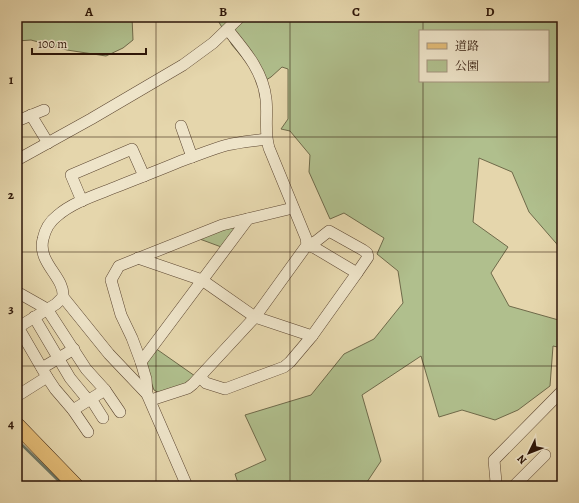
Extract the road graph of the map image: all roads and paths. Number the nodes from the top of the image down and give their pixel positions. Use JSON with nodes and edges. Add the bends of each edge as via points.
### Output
{"nodes":[{"id":1,"x":240,"y":17,"type":"edge"},
{"id":2,"x":228,"y":30,"type":"junction"},
{"id":3,"x":44,"y":110,"type":"dead end"},
{"id":4,"x":31,"y":115,"type":"junction"},
{"id":5,"x":17,"y":122,"type":"edge"},
{"id":6,"x":180,"y":126,"type":"dead end"},
{"id":7,"x":266,"y":140,"type":"junction"},
{"id":8,"x":48,"y":143,"type":"junction"},
{"id":9,"x":192,"y":157,"type":"junction"},
{"id":10,"x":17,"y":160,"type":"edge"},
{"id":11,"x":144,"y":176,"type":"junction"},
{"id":12,"x":82,"y":201,"type":"junction"},
{"id":13,"x":293,"y":208,"type":"junction"},
{"id":14,"x":248,"y":219,"type":"junction"},
{"id":15,"x":306,"y":245,"type":"junction"},
{"id":16,"x":138,"y":258,"type":"junction"},
{"id":17,"x":357,"y":273,"type":"junction"},
{"id":18,"x":202,"y":280,"type":"junction"},
{"id":19,"x":17,"y":292,"type":"edge"},
{"id":20,"x":63,"y":297,"type":"junction"},
{"id":21,"x":47,"y":309,"type":"junction"},
{"id":22,"x":255,"y":317,"type":"junction"},
{"id":23,"x":23,"y":322,"type":"edge"},
{"id":24,"x":312,"y":336,"type":"junction"},
{"id":25,"x":74,"y":349,"type":"junction"},
{"id":26,"x":58,"y":359,"type":"junction"},
{"id":27,"x":141,"y":362,"type":"junction"},
{"id":28,"x":45,"y":373,"type":"junction"},
{"id":29,"x":200,"y":377,"type":"junction"},
{"id":30,"x":105,"y":390,"type":"junction"},
{"id":31,"x":562,"y":391,"type":"edge"},
{"id":32,"x":17,"y":396,"type":"edge"},
{"id":33,"x":149,"y":397,"type":"junction"},
{"id":34,"x":90,"y":400,"type":"junction"},
{"id":35,"x":73,"y":410,"type":"junction"},
{"id":36,"x":120,"y":412,"type":"dead end"},
{"id":37,"x":103,"y":418,"type":"dead end"},
{"id":38,"x":17,"y":425,"type":"edge"},
{"id":39,"x":88,"y":432,"type":"dead end"},
{"id":40,"x":545,"y":455,"type":"dead end"},
{"id":41,"x":496,"y":485,"type":"edge"},
{"id":42,"x":76,"y":486,"type":"edge"},
{"id":43,"x":188,"y":486,"type":"edge"},
{"id":44,"x":514,"y":486,"type":"edge"}],
"edges":[{"from":1,"to":2,"type":"street"},
{"from":2,"to":7,"type":"street","via":[[259,71],[266,100]]},
{"from":2,"to":8,"type":"street","via":[[183,65]]},
{"from":3,"to":4,"type":"street"},
{"from":4,"to":5,"type":"street"},
{"from":4,"to":8,"type":"street"},
{"from":6,"to":9,"type":"street"},
{"from":7,"to":9,"type":"street","via":[[226,145]]},
{"from":7,"to":13,"type":"street"},
{"from":8,"to":10,"type":"street"},
{"from":9,"to":11,"type":"street"},
{"from":11,"to":12,"type":"street"},
{"from":11,"to":12,"type":"street","via":[[132,149],[71,175]]},
{"from":12,"to":20,"type":"street","via":[[56,217],[49,224],[42,240],[44,257],[62,287]]},
{"from":13,"to":14,"type":"street"},
{"from":13,"to":15,"type":"street","via":[[306,238]]},
{"from":14,"to":16,"type":"street","via":[[222,225]]},
{"from":14,"to":18,"type":"street"},
{"from":15,"to":17,"type":"street"},
{"from":15,"to":17,"type":"street","via":[[315,242],[329,231],[367,253],[368,257]]},
{"from":15,"to":22,"type":"street"},
{"from":16,"to":18,"type":"street"},
{"from":16,"to":27,"type":"street","via":[[119,266],[111,280],[121,314]]},
{"from":17,"to":24,"type":"street"},
{"from":18,"to":22,"type":"street"},
{"from":18,"to":27,"type":"street"},
{"from":19,"to":21,"type":"street"},
{"from":20,"to":21,"type":"street"},
{"from":20,"to":33,"type":"street","via":[[109,354]]},
{"from":21,"to":23,"type":"street"},
{"from":21,"to":25,"type":"street"},
{"from":22,"to":24,"type":"street"},
{"from":22,"to":29,"type":"street"},
{"from":23,"to":26,"type":"street"},
{"from":23,"to":28,"type":"street"},
{"from":24,"to":29,"type":"street","via":[[284,367],[225,389],[206,383]]},
{"from":25,"to":26,"type":"street"},
{"from":25,"to":30,"type":"street","via":[[86,369]]},
{"from":26,"to":28,"type":"street"},
{"from":26,"to":34,"type":"street","via":[[70,378]]},
{"from":27,"to":33,"type":"street"},
{"from":28,"to":32,"type":"street"},
{"from":28,"to":35,"type":"street"},
{"from":29,"to":33,"type":"street","via":[[188,388]]},
{"from":30,"to":34,"type":"street"},
{"from":30,"to":36,"type":"street"},
{"from":31,"to":41,"type":"street","via":[[494,460]]},
{"from":33,"to":43,"type":"street"},
{"from":34,"to":35,"type":"street"},
{"from":34,"to":37,"type":"street"},
{"from":35,"to":39,"type":"street"},
{"from":38,"to":42,"type":"main road"},
{"from":40,"to":44,"type":"street"}]}
